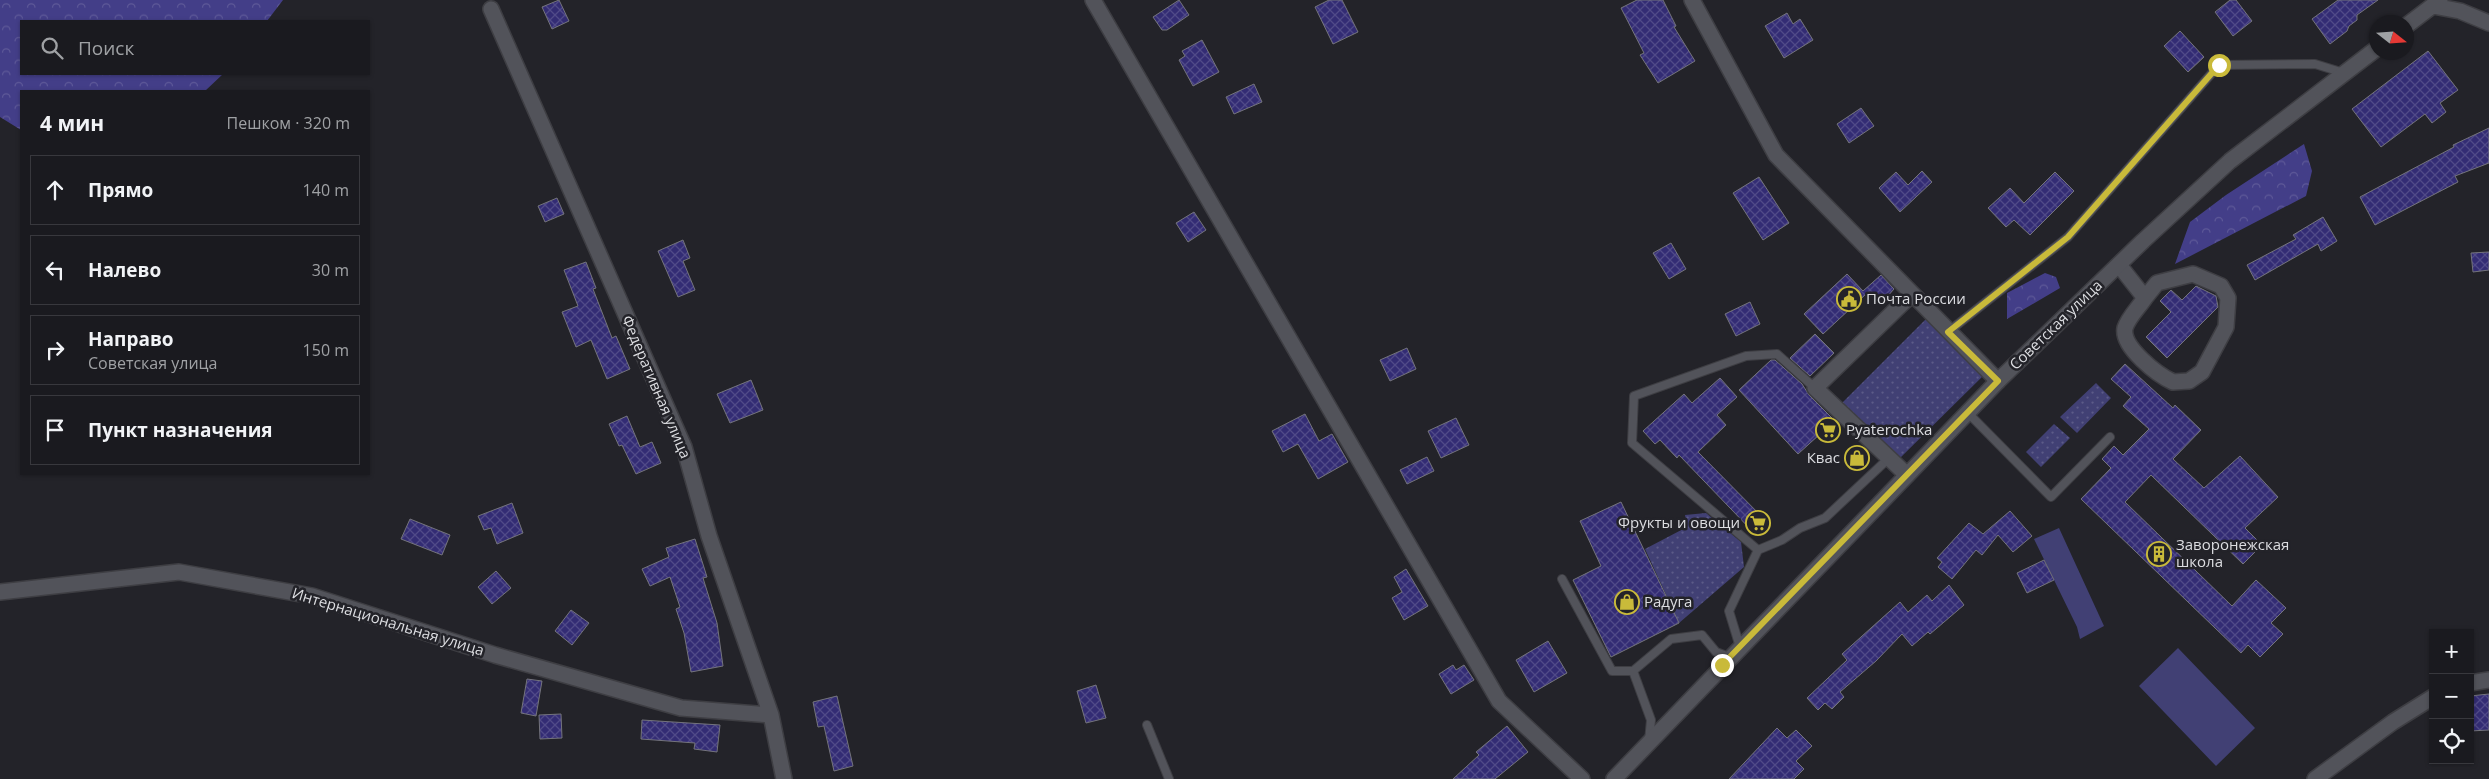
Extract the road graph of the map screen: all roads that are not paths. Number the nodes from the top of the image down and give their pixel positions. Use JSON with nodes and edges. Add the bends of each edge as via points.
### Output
{"nodes":[{"id":1,"x":1093,"y":0,"type":"edge"},
{"id":2,"x":1692,"y":0,"type":"edge"},
{"id":3,"x":2437,"y":3,"type":"edge"},
{"id":4,"x":491,"y":9,"type":"dead end"},
{"id":5,"x":2414,"y":20,"type":"edge"},
{"id":6,"x":2489,"y":23,"type":"edge"},
{"id":7,"x":2369,"y":54,"type":"edge"},
{"id":8,"x":2344,"y":73,"type":"junction"},
{"id":9,"x":2119,"y":266,"type":"junction"},
{"id":10,"x":1912,"y":294,"type":"junction"},
{"id":11,"x":2145,"y":298,"type":"junction"},
{"id":12,"x":1948,"y":332,"type":"junction"},
{"id":13,"x":1998,"y":381,"type":"junction"},
{"id":14,"x":1815,"y":388,"type":"junction"},
{"id":15,"x":1968,"y":413,"type":"junction"},
{"id":16,"x":2110,"y":437,"type":"dead end"},
{"id":17,"x":1889,"y":458,"type":"junction"},
{"id":18,"x":1907,"y":475,"type":"junction"},
{"id":19,"x":1758,"y":550,"type":"junction"},
{"id":20,"x":1562,"y":579,"type":"dead end"},
{"id":21,"x":0,"y":592,"type":"edge"},
{"id":22,"x":1734,"y":652,"type":"junction"},
{"id":23,"x":1633,"y":671,"type":"junction"},
{"id":24,"x":2489,"y":680,"type":"edge"},
{"id":25,"x":2474,"y":682,"type":"edge"},
{"id":26,"x":2429,"y":700,"type":"edge"},
{"id":27,"x":771,"y":715,"type":"junction"},
{"id":28,"x":1147,"y":726,"type":"dead end"},
{"id":29,"x":1649,"y":741,"type":"junction"},
{"id":30,"x":784,"y":779,"type":"edge"},
{"id":31,"x":1169,"y":779,"type":"edge"},
{"id":32,"x":1582,"y":779,"type":"edge"},
{"id":33,"x":1614,"y":779,"type":"edge"},
{"id":34,"x":2315,"y":779,"type":"edge"}],
"edges":[{"from":1,"to":32,"type":"street","via":[[1499,701]]},
{"from":2,"to":10,"type":"street","via":[[1776,154]]},
{"from":3,"to":5,"type":"street"},
{"from":3,"to":6,"type":"street"},
{"from":4,"to":27,"type":"street","name":"Федеративная улица","via":[[684,447],[709,536]]},
{"from":7,"to":8,"type":"street","name":"Советская улица"},
{"from":8,"to":9,"type":"street","name":"Советская улица","via":[[2230,161]]},
{"from":8,"to":12,"type":"lane","via":[[2315,64],[2219,65],[2068,237]]},
{"from":9,"to":11,"type":"street"},
{"from":9,"to":13,"type":"street","name":"Советская улица"},
{"from":10,"to":12,"type":"street"},
{"from":10,"to":14,"type":"street"},
{"from":11,"to":11,"type":"street","via":[[2126,326],[2125,336],[2133,352],[2173,382],[2189,381],[2198,376],[2226,327],[2226,292],[2193,274],[2157,283]]},
{"from":12,"to":13,"type":"street"},
{"from":13,"to":15,"type":"street","name":"Советская улица"},
{"from":14,"to":17,"type":"street"},
{"from":14,"to":19,"type":"lane","via":[[1777,354],[1754,355],[1634,396],[1632,443]]},
{"from":15,"to":16,"type":"lane","via":[[2051,497]]},
{"from":15,"to":18,"type":"street","name":"Советская улица"},
{"from":17,"to":18,"type":"street"},
{"from":17,"to":19,"type":"lane","via":[[1825,518]]},
{"from":18,"to":22,"type":"street","name":"Советская улица"},
{"from":19,"to":22,"type":"lane","via":[[1729,611]]},
{"from":20,"to":23,"type":"lane","via":[[1612,671]]},
{"from":21,"to":27,"type":"street","name":"Интернациональная улица","via":[[179,572],[312,596],[486,652],[681,708]]},
{"from":22,"to":23,"type":"lane","via":[[1716,652],[1702,635],[1671,639]]},
{"from":22,"to":29,"type":"street","name":"Советская улица"},
{"from":23,"to":29,"type":"lane","via":[[1651,720]]},
{"from":24,"to":25,"type":"street"},
{"from":26,"to":34,"type":"street"},
{"from":27,"to":30,"type":"street","name":"Федеративная улица"},
{"from":28,"to":31,"type":"lane"},
{"from":29,"to":33,"type":"street","name":"Советская улица"}]}
